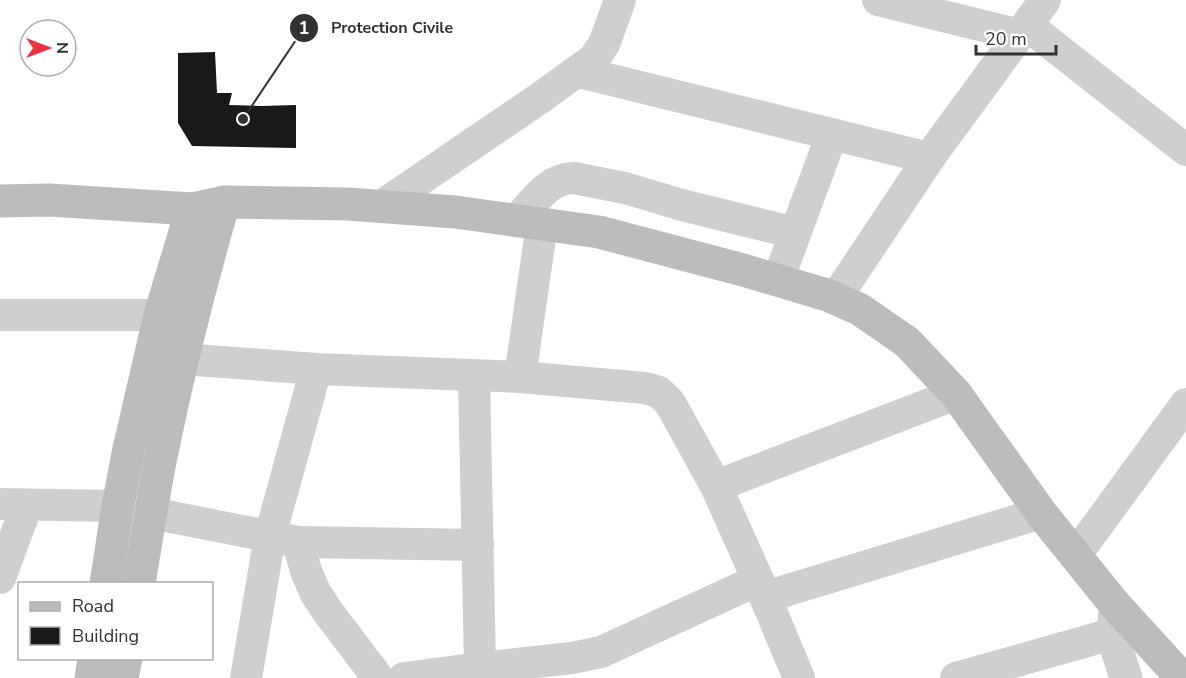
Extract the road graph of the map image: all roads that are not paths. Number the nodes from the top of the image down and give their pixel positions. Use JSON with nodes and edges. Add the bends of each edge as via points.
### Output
{"nodes":[{"id":1,"x":620,"y":0,"type":"edge"},
{"id":2,"x":878,"y":0,"type":"edge"},
{"id":3,"x":1045,"y":0,"type":"edge"},
{"id":4,"x":1023,"y":30,"type":"junction"},
{"id":5,"x":579,"y":72,"type":"junction"},
{"id":6,"x":832,"y":134,"type":"junction"},
{"id":7,"x":1186,"y":150,"type":"edge"},
{"id":8,"x":929,"y":158,"type":"junction"},
{"id":9,"x":0,"y":201,"type":"edge"},
{"id":10,"x":208,"y":206,"type":"junction"},
{"id":11,"x":380,"y":207,"type":"junction"},
{"id":12,"x":530,"y":222,"type":"junction"},
{"id":13,"x":795,"y":233,"type":"junction"},
{"id":14,"x":778,"y":280,"type":"junction"},
{"id":15,"x":835,"y":299,"type":"junction"},
{"id":16,"x":0,"y":315,"type":"edge"},
{"id":17,"x":160,"y":315,"type":"junction"},
{"id":18,"x":182,"y":359,"type":"junction"},
{"id":19,"x":316,"y":369,"type":"junction"},
{"id":20,"x":474,"y":376,"type":"junction"},
{"id":21,"x":520,"y":377,"type":"junction"},
{"id":22,"x":956,"y":394,"type":"junction"},
{"id":23,"x":1186,"y":404,"type":"edge"},
{"id":24,"x":129,"y":449,"type":"junction"},
{"id":25,"x":162,"y":452,"type":"junction"},
{"id":26,"x":716,"y":486,"type":"junction"},
{"id":27,"x":14,"y":505,"type":"edge"},
{"id":28,"x":118,"y":506,"type":"junction"},
{"id":29,"x":151,"y":513,"type":"junction"},
{"id":30,"x":1041,"y":513,"type":"junction"},
{"id":31,"x":284,"y":539,"type":"junction"},
{"id":32,"x":478,"y":545,"type":"junction"},
{"id":33,"x":1076,"y":556,"type":"junction"},
{"id":34,"x":0,"y":578,"type":"edge"},
{"id":35,"x":106,"y":582,"type":"edge"},
{"id":36,"x":139,"y":582,"type":"edge"},
{"id":37,"x":761,"y":589,"type":"junction"},
{"id":38,"x":1114,"y":620,"type":"junction"},
{"id":39,"x":94,"y":660,"type":"edge"},
{"id":40,"x":126,"y":660,"type":"edge"},
{"id":41,"x":480,"y":668,"type":"junction"},
{"id":42,"x":576,"y":668,"type":"edge"},
{"id":43,"x":91,"y":678,"type":"edge"},
{"id":44,"x":122,"y":678,"type":"edge"},
{"id":45,"x":246,"y":678,"type":"edge"},
{"id":46,"x":378,"y":678,"type":"edge"},
{"id":47,"x":404,"y":678,"type":"edge"},
{"id":48,"x":799,"y":678,"type":"edge"},
{"id":49,"x":957,"y":678,"type":"edge"},
{"id":50,"x":1125,"y":678,"type":"edge"},
{"id":51,"x":1182,"y":678,"type":"edge"}],
"edges":[{"from":1,"to":5,"type":"street","via":[[604,44]]},
{"from":2,"to":4,"type":"street"},
{"from":3,"to":4,"type":"street"},
{"from":4,"to":7,"type":"street"},
{"from":4,"to":8,"type":"street"},
{"from":5,"to":6,"type":"street"},
{"from":5,"to":11,"type":"street"},
{"from":6,"to":8,"type":"street"},
{"from":6,"to":13,"type":"street"},
{"from":8,"to":15,"type":"street"},
{"from":9,"to":10,"type":"main road"},
{"from":10,"to":11,"type":"main road"},
{"from":10,"to":17,"type":"main road"},
{"from":10,"to":18,"type":"main road","via":[[203,273]]},
{"from":11,"to":12,"type":"main road"},
{"from":12,"to":13,"type":"street","via":[[550,185],[574,178]]},
{"from":12,"to":14,"type":"main road","via":[[599,232]]},
{"from":12,"to":21,"type":"street"},
{"from":13,"to":14,"type":"street"},
{"from":14,"to":15,"type":"main road"},
{"from":15,"to":22,"type":"main road","via":[[859,309],[908,342]]},
{"from":16,"to":17,"type":"street"},
{"from":17,"to":24,"type":"main road"},
{"from":18,"to":19,"type":"street"},
{"from":18,"to":25,"type":"main road"},
{"from":19,"to":20,"type":"street"},
{"from":19,"to":31,"type":"street"},
{"from":20,"to":21,"type":"street"},
{"from":20,"to":32,"type":"street"},
{"from":21,"to":26,"type":"street","via":[[659,392],[670,403]]},
{"from":22,"to":26,"type":"street"},
{"from":22,"to":30,"type":"main road"},
{"from":23,"to":33,"type":"street"},
{"from":24,"to":25,"type":"main road"},
{"from":24,"to":28,"type":"main road"},
{"from":25,"to":29,"type":"main road"},
{"from":26,"to":37,"type":"street"},
{"from":27,"to":28,"type":"street"},
{"from":27,"to":34,"type":"street"},
{"from":28,"to":35,"type":"main road"},
{"from":29,"to":31,"type":"street"},
{"from":29,"to":36,"type":"main road"},
{"from":30,"to":33,"type":"main road"},
{"from":30,"to":37,"type":"street"},
{"from":31,"to":32,"type":"street"},
{"from":31,"to":45,"type":"street"},
{"from":31,"to":46,"type":"street","via":[[328,612]]},
{"from":32,"to":41,"type":"street"},
{"from":33,"to":38,"type":"main road"},
{"from":37,"to":42,"type":"street","via":[[601,652]]},
{"from":37,"to":48,"type":"street"},
{"from":38,"to":49,"type":"street"},
{"from":38,"to":50,"type":"street"},
{"from":38,"to":51,"type":"main road"},
{"from":39,"to":43,"type":"main road"},
{"from":40,"to":44,"type":"main road"},
{"from":41,"to":42,"type":"street"},
{"from":41,"to":47,"type":"street"}]}
